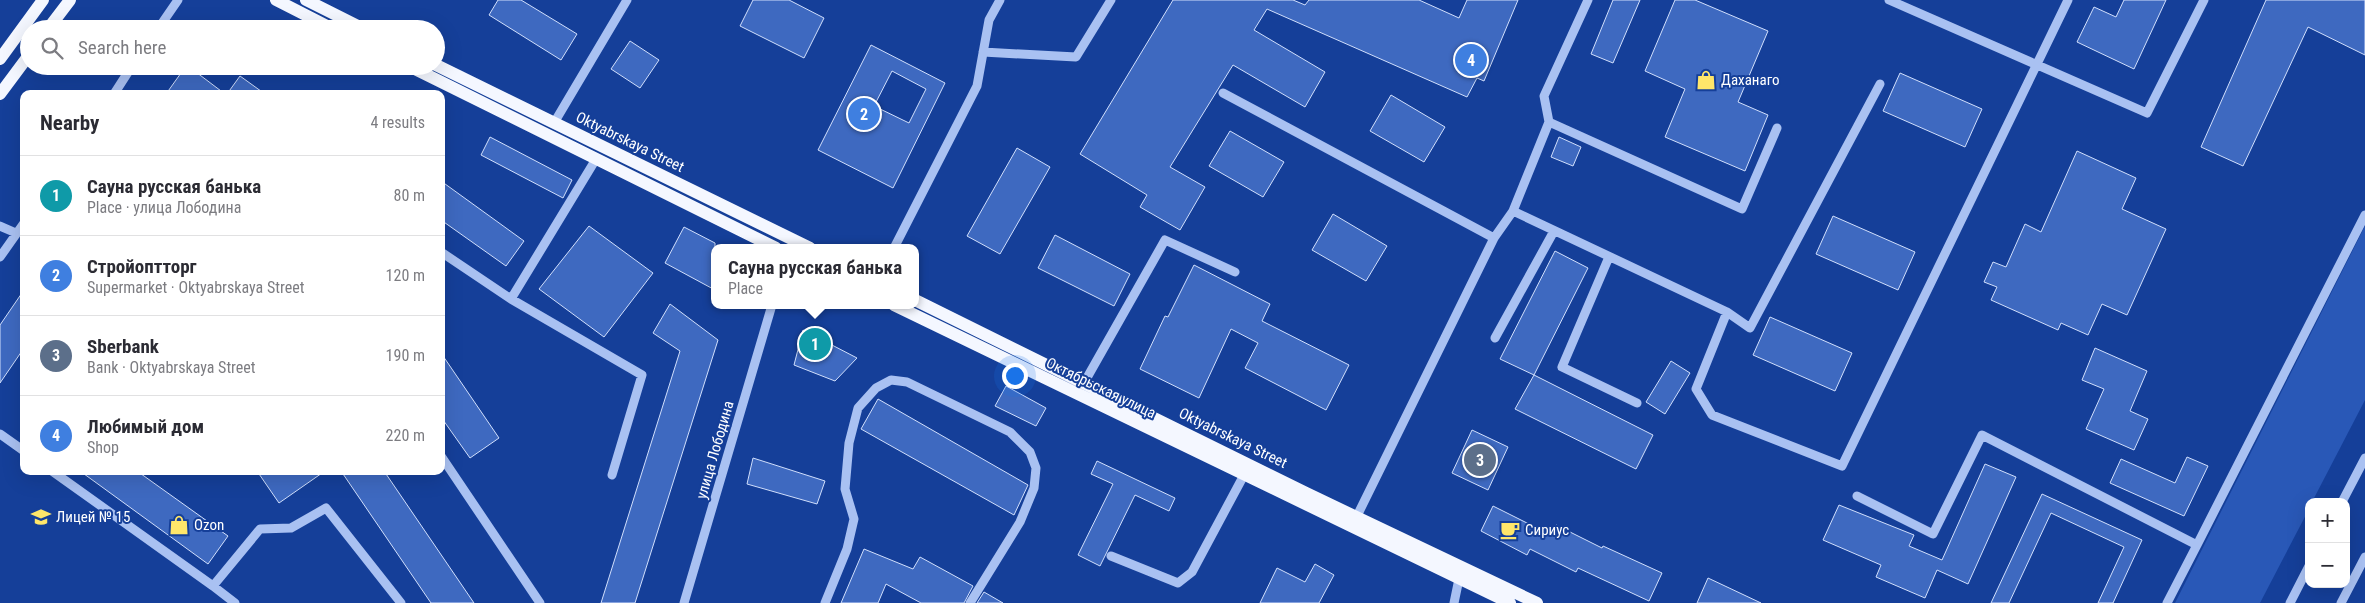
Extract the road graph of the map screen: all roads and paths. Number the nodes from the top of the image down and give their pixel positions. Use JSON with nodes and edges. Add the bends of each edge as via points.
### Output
{"nodes":[{"id":1,"x":43,"y":0,"type":"edge"},
{"id":2,"x":70,"y":0,"type":"edge"},
{"id":3,"x":178,"y":0,"type":"edge"},
{"id":4,"x":276,"y":0,"type":"edge"},
{"id":5,"x":306,"y":0,"type":"edge"},
{"id":6,"x":627,"y":0,"type":"edge"},
{"id":7,"x":1000,"y":0,"type":"edge"},
{"id":8,"x":1111,"y":0,"type":"edge"},
{"id":9,"x":1588,"y":0,"type":"edge"},
{"id":10,"x":1889,"y":0,"type":"edge"},
{"id":11,"x":2068,"y":0,"type":"edge"},
{"id":12,"x":2204,"y":0,"type":"edge"},
{"id":13,"x":28,"y":20,"type":"edge"},
{"id":14,"x":55,"y":20,"type":"edge"},
{"id":15,"x":164,"y":20,"type":"edge"},
{"id":16,"x":316,"y":20,"type":"edge"},
{"id":17,"x":346,"y":20,"type":"edge"},
{"id":18,"x":20,"y":32,"type":"edge"},
{"id":19,"x":983,"y":52,"type":"junction"},
{"id":20,"x":0,"y":59,"type":"edge"},
{"id":21,"x":2036,"y":64,"type":"junction"},
{"id":22,"x":20,"y":67,"type":"edge"},
{"id":23,"x":445,"y":69,"type":"edge"},
{"id":24,"x":126,"y":75,"type":"edge"},
{"id":25,"x":427,"y":75,"type":"edge"},
{"id":26,"x":1880,"y":84,"type":"dead end"},
{"id":27,"x":117,"y":90,"type":"edge"},
{"id":28,"x":1223,"y":93,"type":"dead end"},
{"id":29,"x":0,"y":94,"type":"edge"},
{"id":30,"x":1549,"y":122,"type":"junction"},
{"id":31,"x":554,"y":123,"type":"junction"},
{"id":32,"x":1777,"y":128,"type":"dead end"},
{"id":33,"x":596,"y":159,"type":"junction"},
{"id":34,"x":1513,"y":211,"type":"junction"},
{"id":35,"x":2365,"y":215,"type":"edge"},
{"id":36,"x":0,"y":226,"type":"edge"},
{"id":37,"x":20,"y":228,"type":"edge"},
{"id":38,"x":1554,"y":231,"type":"junction"},
{"id":39,"x":16,"y":233,"type":"junction"},
{"id":40,"x":1494,"y":238,"type":"junction"},
{"id":41,"x":790,"y":243,"type":"edge"},
{"id":42,"x":768,"y":244,"type":"edge"},
{"id":43,"x":896,"y":244,"type":"edge"},
{"id":44,"x":445,"y":255,"type":"edge"},
{"id":45,"x":0,"y":257,"type":"edge"},
{"id":46,"x":1608,"y":257,"type":"junction"},
{"id":47,"x":1235,"y":272,"type":"dead end"},
{"id":48,"x":511,"y":299,"type":"junction"},
{"id":49,"x":919,"y":302,"type":"edge"},
{"id":50,"x":771,"y":309,"type":"edge"},
{"id":51,"x":902,"y":309,"type":"edge"},
{"id":52,"x":1727,"y":312,"type":"junction"},
{"id":53,"x":1495,"y":338,"type":"dead end"},
{"id":54,"x":1084,"y":383,"type":"junction"},
{"id":55,"x":1637,"y":403,"type":"dead end"},
{"id":56,"x":0,"y":434,"type":"edge"},
{"id":57,"x":20,"y":448,"type":"edge"},
{"id":58,"x":2365,"y":458,"type":"edge"},
{"id":59,"x":445,"y":462,"type":"edge"},
{"id":60,"x":58,"y":475,"type":"edge"},
{"id":61,"x":612,"y":475,"type":"dead end"},
{"id":62,"x":1244,"y":475,"type":"junction"},
{"id":63,"x":1858,"y":496,"type":"dead end"},
{"id":64,"x":2344,"y":498,"type":"edge"},
{"id":65,"x":1357,"y":516,"type":"junction"},
{"id":66,"x":2197,"y":544,"type":"junction"},
{"id":67,"x":1111,"y":556,"type":"dead end"},
{"id":68,"x":2365,"y":558,"type":"edge"},
{"id":69,"x":1461,"y":573,"type":"junction"},
{"id":70,"x":2305,"y":574,"type":"edge"},
{"id":71,"x":213,"y":586,"type":"junction"},
{"id":72,"x":235,"y":603,"type":"edge"},
{"id":73,"x":401,"y":603,"type":"edge"},
{"id":74,"x":540,"y":603,"type":"edge"},
{"id":75,"x":684,"y":603,"type":"edge"},
{"id":76,"x":825,"y":603,"type":"edge"},
{"id":77,"x":970,"y":603,"type":"edge"},
{"id":78,"x":1454,"y":603,"type":"edge"},
{"id":79,"x":1510,"y":603,"type":"edge"},
{"id":80,"x":1537,"y":603,"type":"edge"},
{"id":81,"x":2168,"y":603,"type":"edge"},
{"id":82,"x":2290,"y":603,"type":"edge"},
{"id":83,"x":2341,"y":603,"type":"edge"}],
"edges":[{"from":1,"to":13,"type":"main road"},
{"from":2,"to":14,"type":"main road"},
{"from":3,"to":15,"type":"street"},
{"from":4,"to":16,"type":"main road"},
{"from":5,"to":17,"type":"main road"},
{"from":6,"to":31,"type":"street"},
{"from":7,"to":19,"type":"street","via":[[989,20]]},
{"from":8,"to":19,"type":"street","via":[[1076,56]]},
{"from":9,"to":30,"type":"street","via":[[1544,96]]},
{"from":10,"to":21,"type":"street"},
{"from":11,"to":21,"type":"street"},
{"from":12,"to":21,"type":"street","via":[[2147,113]]},
{"from":18,"to":20,"type":"main road"},
{"from":19,"to":43,"type":"street","via":[[977,86]]},
{"from":21,"to":52,"type":"street","via":[[1842,466],[1712,415],[1696,389]]},
{"from":22,"to":29,"type":"main road"},
{"from":23,"to":31,"type":"main road","name":"Oktyabrskaya Street"},
{"from":24,"to":27,"type":"street"},
{"from":25,"to":33,"type":"main road"},
{"from":26,"to":52,"type":"street","via":[[1750,328]]},
{"from":28,"to":40,"type":"street"},
{"from":30,"to":32,"type":"street","via":[[1742,209]]},
{"from":30,"to":34,"type":"street"},
{"from":31,"to":41,"type":"main road","name":"Oktyabrskaya Street"},
{"from":33,"to":42,"type":"main road"},
{"from":33,"to":48,"type":"street"},
{"from":34,"to":38,"type":"street"},
{"from":34,"to":40,"type":"street"},
{"from":35,"to":66,"type":"street"},
{"from":36,"to":39,"type":"street"},
{"from":37,"to":39,"type":"street"},
{"from":38,"to":46,"type":"street"},
{"from":38,"to":53,"type":"street"},
{"from":39,"to":45,"type":"street"},
{"from":40,"to":65,"type":"street"},
{"from":44,"to":48,"type":"street"},
{"from":46,"to":52,"type":"street"},
{"from":46,"to":55,"type":"street","via":[[1562,367]]},
{"from":47,"to":54,"type":"street","via":[[1165,240]]},
{"from":48,"to":61,"type":"street","via":[[642,375]]},
{"from":49,"to":54,"type":"main road","name":"Oktyabrskaya Street"},
{"from":50,"to":75,"type":"street","name":"улица Лободина"},
{"from":51,"to":62,"type":"main road","name":"Октябрьская улица"},
{"from":54,"to":65,"type":"main road","name":"Oktyabrskaya Street"},
{"from":56,"to":57,"type":"street"},
{"from":58,"to":64,"type":"street"},
{"from":59,"to":74,"type":"street"},
{"from":60,"to":71,"type":"street"},
{"from":62,"to":67,"type":"street","via":[[1192,572],[1178,584]]},
{"from":62,"to":69,"type":"main road","name":"Октябрьская улица"},
{"from":63,"to":66,"type":"street","via":[[1932,534],[1982,435]]},
{"from":65,"to":69,"type":"main road","name":"Oktyabrskaya Street"},
{"from":66,"to":81,"type":"street"},
{"from":68,"to":83,"type":"street"},
{"from":69,"to":78,"type":"street"},
{"from":69,"to":79,"type":"main road","name":"Октябрьская улица"},
{"from":69,"to":80,"type":"main road","name":"Oktyabrskaya Street"},
{"from":70,"to":82,"type":"street"},
{"from":71,"to":72,"type":"street"},
{"from":71,"to":73,"type":"street","via":[[260,529],[291,528],[326,508]]},
{"from":76,"to":77,"type":"street","via":[[847,549],[854,519],[845,489],[849,443],[858,408],[876,388],[892,380],[907,382],[1010,432],[1030,452],[1036,468],[1034,488],[1020,522]]}]}
